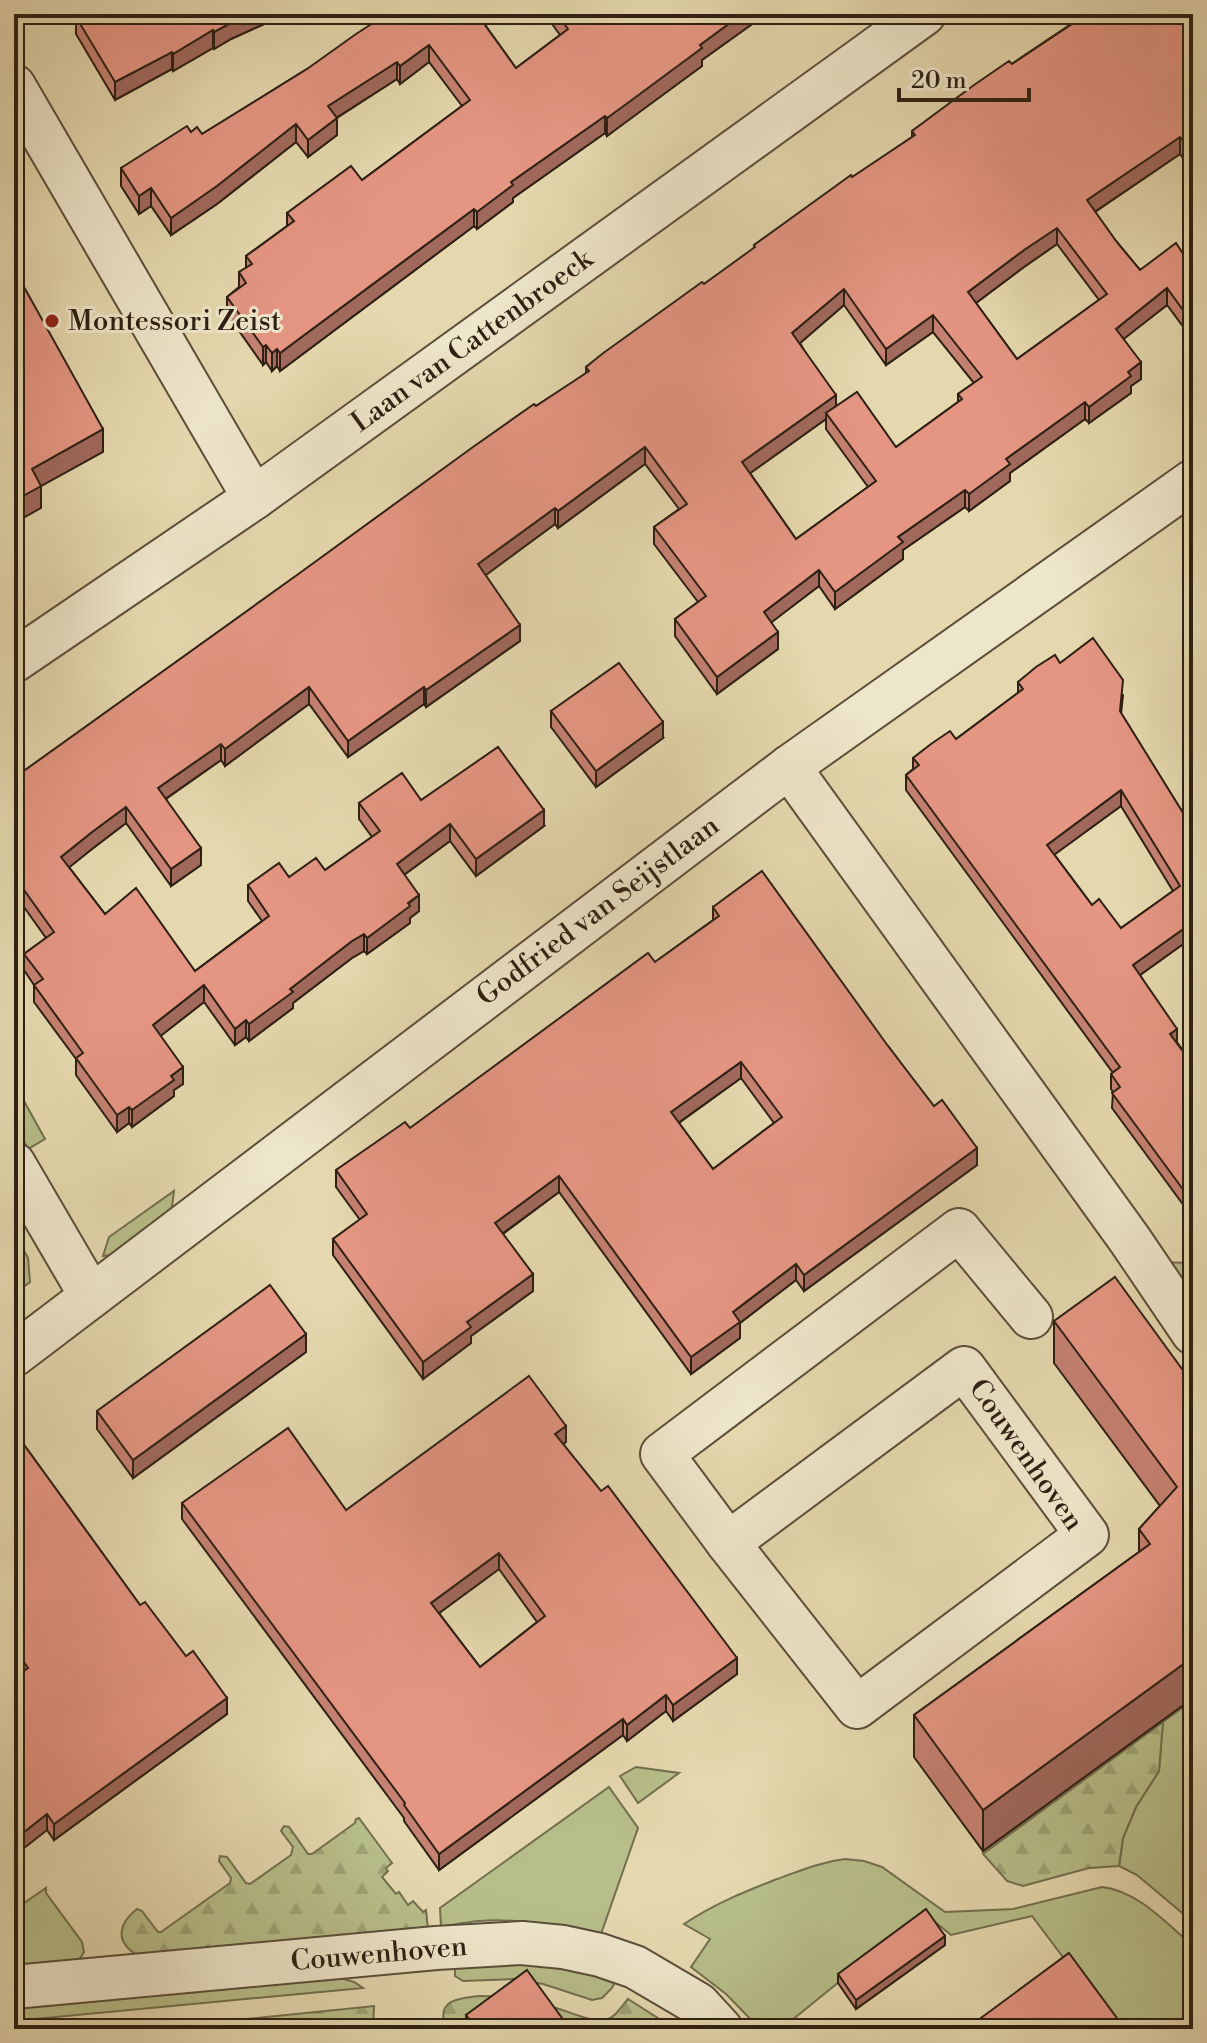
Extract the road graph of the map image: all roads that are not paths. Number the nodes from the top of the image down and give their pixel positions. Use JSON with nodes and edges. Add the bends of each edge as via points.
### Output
{"nodes":[{"id":1,"x":924,"y":14,"type":"edge"},
{"id":2,"x":14,"y":86,"type":"edge"},
{"id":3,"x":1193,"y":481,"type":"edge"},
{"id":4,"x":254,"y":498,"type":"junction"},
{"id":5,"x":14,"y":661,"type":"edge"},
{"id":6,"x":789,"y":767,"type":"junction"},
{"id":7,"x":14,"y":1164,"type":"edge"},
{"id":8,"x":91,"y":1296,"type":"junction"},
{"id":9,"x":1031,"y":1317,"type":"dead end"},
{"id":10,"x":1193,"y":1333,"type":"edge"},
{"id":11,"x":14,"y":1355,"type":"edge"},
{"id":12,"x":728,"y":1543,"type":"junction"},
{"id":13,"x":14,"y":1987,"type":"edge"},
{"id":14,"x":721,"y":2029,"type":"edge"}],
"edges":[{"from":1,"to":4,"type":"street","name":"Laan van Cattenbroeck"},
{"from":2,"to":4,"type":"street"},
{"from":3,"to":6,"type":"street","name":"Godfried van Seijstlaan"},
{"from":4,"to":5,"type":"street","name":"Laan van Cattenbroeck"},
{"from":6,"to":8,"type":"street","name":"Godfried van Seijstlaan"},
{"from":6,"to":10,"type":"street"},
{"from":7,"to":8,"type":"street"},
{"from":8,"to":11,"type":"street","name":"Godfried van Seijstlaan"},
{"from":9,"to":12,"type":"street","name":"Couwenhoven","via":[[959,1230],[662,1454]]},
{"from":12,"to":12,"type":"street","name":"Couwenhoven","via":[[857,1707],[1087,1535],[964,1368]]},
{"from":13,"to":14,"type":"street","name":"Couwenhoven","via":[[522,1943],[563,1947],[635,1967],[698,2004]]}]}
